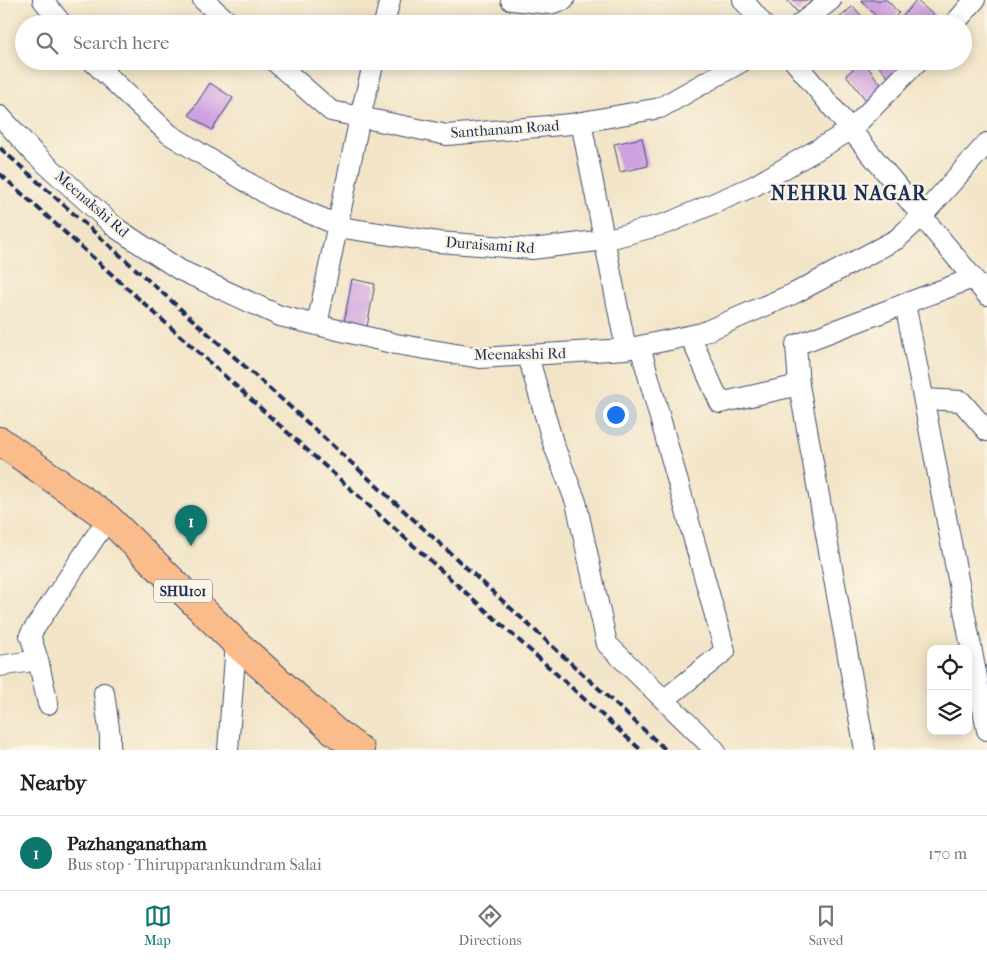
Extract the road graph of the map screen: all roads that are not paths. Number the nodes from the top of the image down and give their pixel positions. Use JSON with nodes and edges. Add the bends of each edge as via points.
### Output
{"nodes":[{"id":1,"x":43,"y":0,"type":"edge"},
{"id":2,"x":202,"y":0,"type":"edge"},
{"id":3,"x":390,"y":0,"type":"edge"},
{"id":4,"x":511,"y":0,"type":"edge"},
{"id":5,"x":564,"y":0,"type":"edge"},
{"id":6,"x":743,"y":0,"type":"edge"},
{"id":7,"x":832,"y":0,"type":"edge"},
{"id":8,"x":975,"y":0,"type":"edge"},
{"id":9,"x":55,"y":15,"type":"edge"},
{"id":10,"x":220,"y":15,"type":"edge"},
{"id":11,"x":386,"y":15,"type":"edge"},
{"id":12,"x":756,"y":15,"type":"edge"},
{"id":13,"x":812,"y":15,"type":"edge"},
{"id":14,"x":962,"y":15,"type":"edge"},
{"id":15,"x":101,"y":70,"type":"edge"},
{"id":16,"x":284,"y":70,"type":"edge"},
{"id":17,"x":372,"y":70,"type":"edge"},
{"id":18,"x":727,"y":70,"type":"edge"},
{"id":19,"x":801,"y":70,"type":"edge"},
{"id":20,"x":909,"y":70,"type":"edge"},
{"id":21,"x":0,"y":116,"type":"edge"},
{"id":22,"x":360,"y":117,"type":"junction"},
{"id":23,"x":581,"y":122,"type":"junction"},
{"id":24,"x":851,"y":130,"type":"junction"},
{"id":25,"x":987,"y":144,"type":"edge"},
{"id":26,"x":922,"y":216,"type":"junction"},
{"id":27,"x":338,"y":226,"type":"junction"},
{"id":28,"x":605,"y":240,"type":"junction"},
{"id":29,"x":973,"y":278,"type":"junction"},
{"id":30,"x":987,"y":294,"type":"edge"},
{"id":31,"x":906,"y":304,"type":"junction"},
{"id":32,"x":317,"y":325,"type":"junction"},
{"id":33,"x":690,"y":336,"type":"junction"},
{"id":34,"x":633,"y":348,"type":"junction"},
{"id":35,"x":528,"y":356,"type":"junction"},
{"id":36,"x":799,"y":386,"type":"junction"},
{"id":37,"x":924,"y":399,"type":"junction"},
{"id":38,"x":987,"y":431,"type":"edge"},
{"id":39,"x":0,"y":441,"type":"edge"},
{"id":40,"x":108,"y":518,"type":"junction"},
{"id":41,"x":236,"y":643,"type":"junction"},
{"id":42,"x":38,"y":660,"type":"junction"},
{"id":43,"x":0,"y":666,"type":"edge"},
{"id":44,"x":104,"y":692,"type":"dead end"},
{"id":45,"x":664,"y":700,"type":"junction"},
{"id":46,"x":48,"y":704,"type":"dead end"},
{"id":47,"x":987,"y":730,"type":"edge"},
{"id":48,"x":110,"y":750,"type":"edge"},
{"id":49,"x":228,"y":750,"type":"edge"},
{"id":50,"x":360,"y":750,"type":"edge"},
{"id":51,"x":715,"y":750,"type":"edge"},
{"id":52,"x":865,"y":750,"type":"edge"}],
"edges":[{"from":1,"to":9,"type":"street"},
{"from":2,"to":10,"type":"street"},
{"from":3,"to":11,"type":"street"},
{"from":4,"to":5,"type":"street","via":[[550,4]]},
{"from":6,"to":12,"type":"street"},
{"from":7,"to":13,"type":"street"},
{"from":8,"to":14,"type":"street"},
{"from":15,"to":27,"type":"street","name":"Duraisami Rd","via":[[169,134],[273,198]]},
{"from":16,"to":22,"type":"street","name":"Santhanam Road","via":[[331,112]]},
{"from":17,"to":22,"type":"street"},
{"from":18,"to":23,"type":"street","name":"Santhanam Road","via":[[660,108]]},
{"from":19,"to":24,"type":"street"},
{"from":20,"to":24,"type":"street","name":"Duraisami Rd"},
{"from":21,"to":32,"type":"street","name":"Meenakshi Rd","via":[[34,154],[116,228],[180,270],[280,316]]},
{"from":22,"to":23,"type":"street","name":"Santhanam Road","via":[[447,135]]},
{"from":22,"to":27,"type":"street"},
{"from":23,"to":28,"type":"street"},
{"from":24,"to":26,"type":"street"},
{"from":24,"to":28,"type":"street","name":"Duraisami Rd","via":[[754,186],[668,223]]},
{"from":25,"to":26,"type":"street","name":"Meenakshi Rd"},
{"from":26,"to":29,"type":"street"},
{"from":26,"to":33,"type":"street","name":"Meenakshi Rd","via":[[897,239],[795,293],[702,334]]},
{"from":27,"to":28,"type":"street","name":"Duraisami Rd","via":[[438,242],[532,250]]},
{"from":27,"to":32,"type":"street"},
{"from":28,"to":34,"type":"street"},
{"from":29,"to":30,"type":"street"},
{"from":29,"to":31,"type":"street"},
{"from":31,"to":36,"type":"street","via":[[796,345]]},
{"from":31,"to":37,"type":"street"},
{"from":32,"to":35,"type":"street","name":"Meenakshi Rd","via":[[396,344],[480,358]]},
{"from":33,"to":34,"type":"street","name":"Meenakshi Rd"},
{"from":33,"to":36,"type":"street","via":[[720,403]]},
{"from":34,"to":35,"type":"street","name":"Meenakshi Rd"},
{"from":34,"to":45,"type":"street","via":[[725,651]]},
{"from":35,"to":45,"type":"street","via":[[553,443],[576,502],[607,644]]},
{"from":36,"to":52,"type":"street"},
{"from":37,"to":38,"type":"street","via":[[961,401]]},
{"from":37,"to":47,"type":"street"},
{"from":39,"to":40,"type":"main road","number":"SHU101"},
{"from":40,"to":41,"type":"main road","number":"SHU101"},
{"from":40,"to":42,"type":"street","via":[[30,635]]},
{"from":41,"to":49,"type":"street"},
{"from":41,"to":50,"type":"main road","number":"SHU101","via":[[334,731]]},
{"from":42,"to":43,"type":"street"},
{"from":42,"to":46,"type":"street"},
{"from":44,"to":48,"type":"street"},
{"from":45,"to":51,"type":"street"}]}
